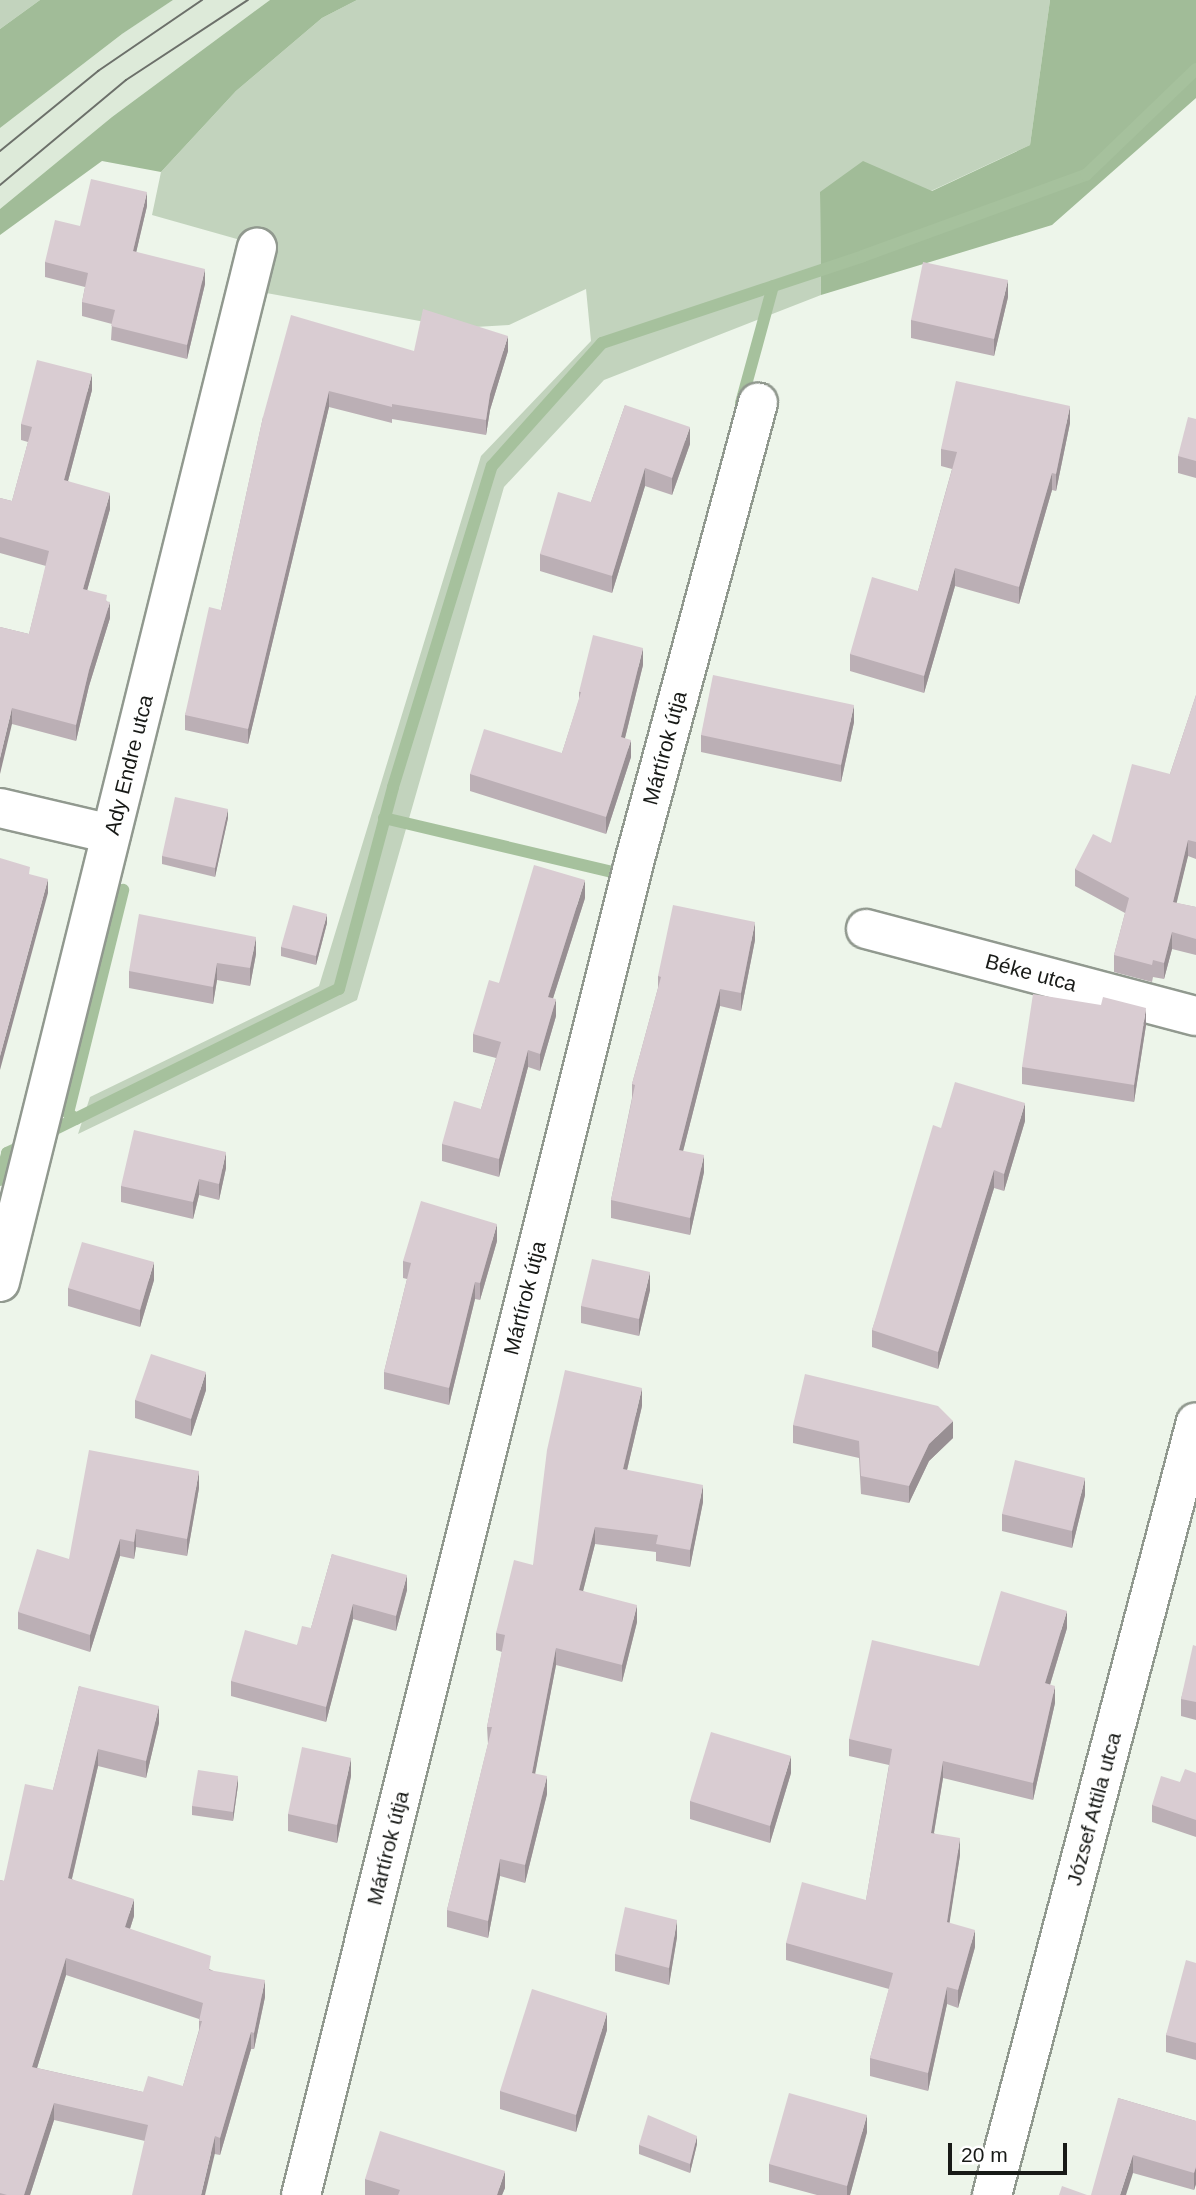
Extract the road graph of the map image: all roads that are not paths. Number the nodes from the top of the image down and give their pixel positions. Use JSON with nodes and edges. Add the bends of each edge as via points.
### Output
{"nodes":[{"id":1,"x":257,"y":247,"type":"dead end"},
{"id":2,"x":758,"y":403,"type":"dead end"},
{"id":3,"x":0,"y":808,"type":"edge"},
{"id":4,"x":111,"y":834,"type":"junction"},
{"id":5,"x":866,"y":929,"type":"dead end"},
{"id":6,"x":1196,"y":1016,"type":"edge"},
{"id":7,"x":0,"y":1282,"type":"edge"},
{"id":8,"x":1196,"y":1422,"type":"edge"},
{"id":9,"x":301,"y":2195,"type":"edge"},
{"id":10,"x":992,"y":2195,"type":"edge"}],
"edges":[{"from":1,"to":4,"type":"street","name":"Ady Endre utca"},
{"from":2,"to":9,"type":"street","name":"Mártírok útja","via":[[633,866]]},
{"from":3,"to":4,"type":"street"},
{"from":4,"to":7,"type":"street","name":"Ady Endre utca"},
{"from":5,"to":6,"type":"street","name":"Béke utca"},
{"from":8,"to":10,"type":"street","name":"József Attila utca"}]}
